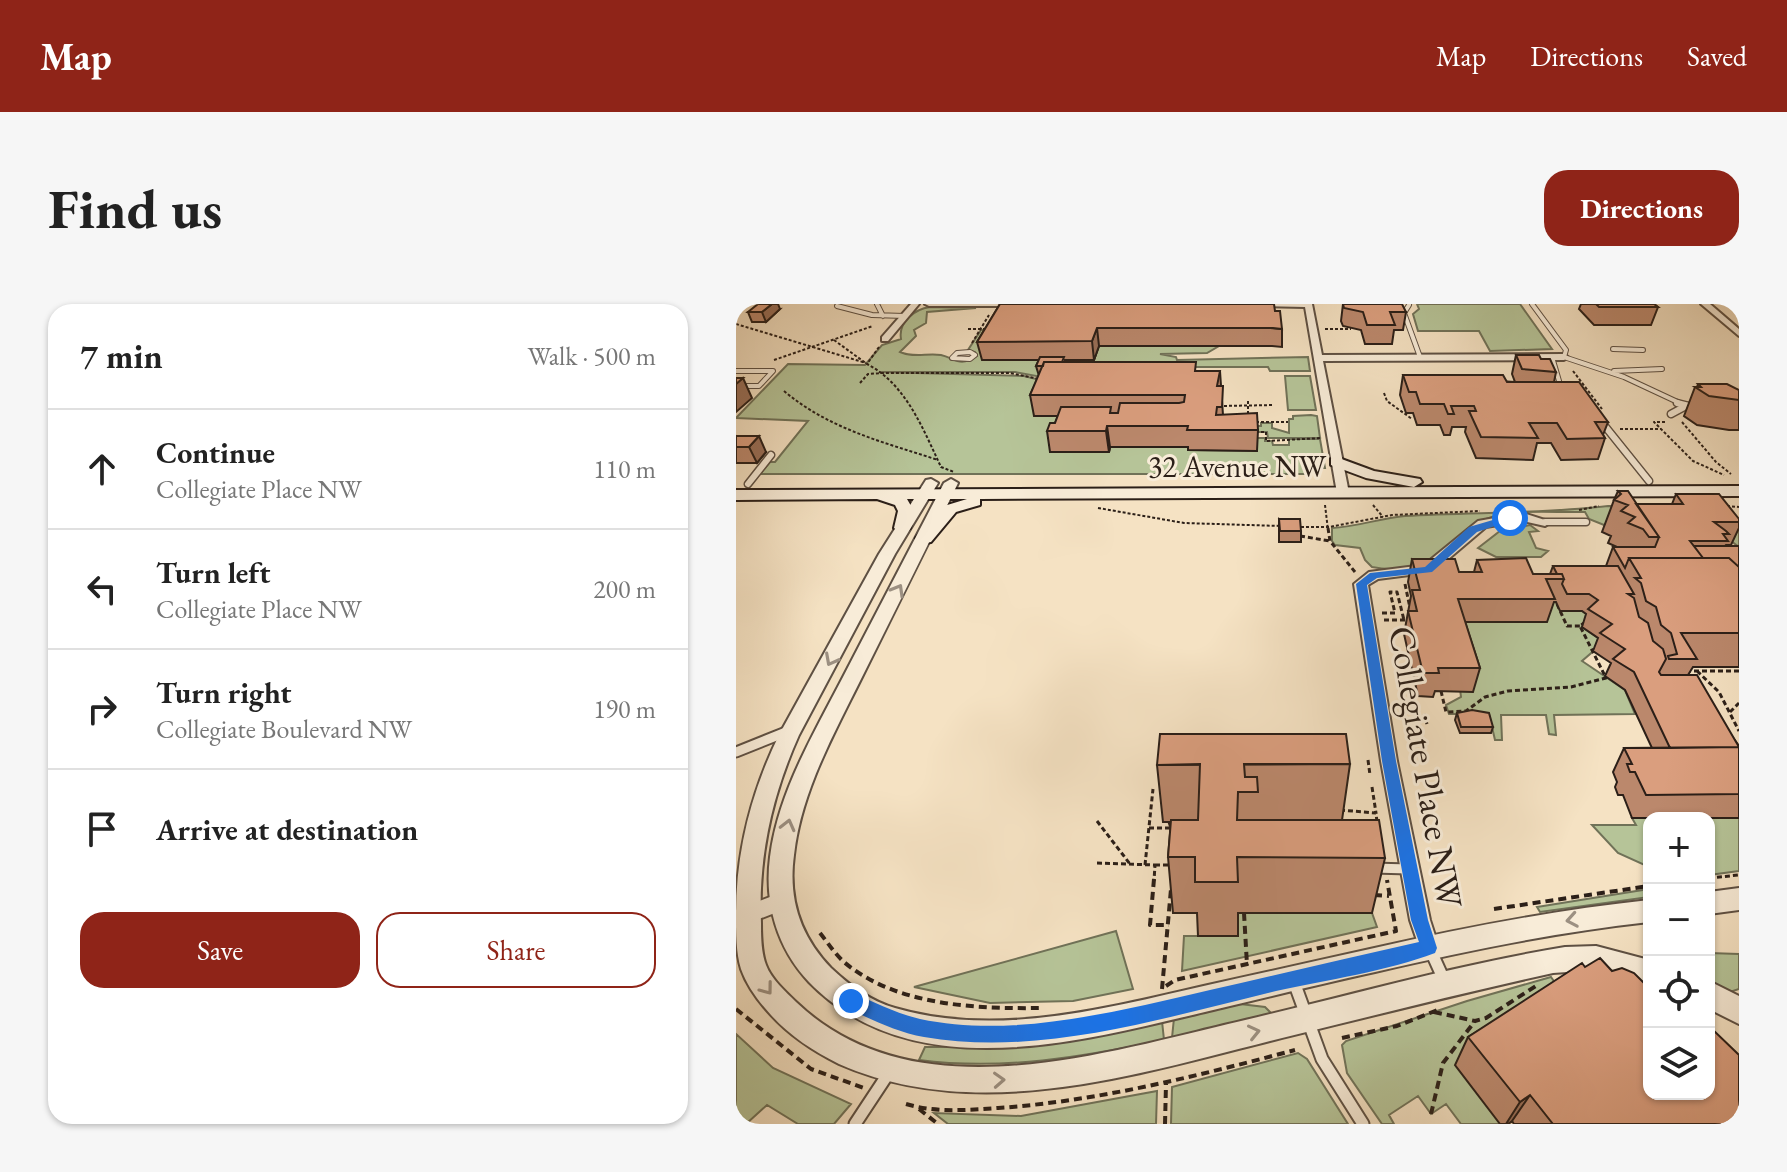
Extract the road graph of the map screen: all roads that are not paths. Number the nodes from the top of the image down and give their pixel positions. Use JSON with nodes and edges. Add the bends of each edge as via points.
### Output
{"nodes":[{"id":1,"x":877,"y":304,"type":"edge"},
{"id":2,"x":915,"y":304,"type":"edge"},
{"id":3,"x":929,"y":304,"type":"edge"},
{"id":4,"x":1027,"y":304,"type":"edge"},
{"id":5,"x":1248,"y":304,"type":"edge"},
{"id":6,"x":1308,"y":304,"type":"edge"},
{"id":7,"x":1532,"y":304,"type":"edge"},
{"id":8,"x":1705,"y":304,"type":"edge"},
{"id":9,"x":1409,"y":305,"type":"edge"},
{"id":10,"x":837,"y":306,"type":"edge"},
{"id":11,"x":883,"y":316,"type":"junction"},
{"id":12,"x":905,"y":316,"type":"junction"},
{"id":13,"x":1739,"y":333,"type":"edge"},
{"id":14,"x":885,"y":339,"type":"road end"},
{"id":15,"x":1613,"y":349,"type":"dead end"},
{"id":16,"x":1643,"y":350,"type":"dead end"},
{"id":17,"x":1420,"y":357,"type":"junction"},
{"id":18,"x":1552,"y":357,"type":"junction"},
{"id":19,"x":1564,"y":357,"type":"junction"},
{"id":20,"x":1318,"y":358,"type":"junction"},
{"id":21,"x":1662,"y":369,"type":"dead end"},
{"id":22,"x":736,"y":371,"type":"edge"},
{"id":23,"x":1610,"y":372,"type":"junction"},
{"id":24,"x":736,"y":386,"type":"edge"},
{"id":25,"x":1564,"y":394,"type":"edge"},
{"id":26,"x":1596,"y":415,"type":"edge"},
{"id":27,"x":1674,"y":415,"type":"road end"},
{"id":28,"x":771,"y":455,"type":"dead end"},
{"id":29,"x":1336,"y":462,"type":"junction"},
{"id":30,"x":1731,"y":476,"type":"edge"},
{"id":31,"x":1649,"y":481,"type":"junction"},
{"id":32,"x":1414,"y":482,"type":"junction"},
{"id":33,"x":952,"y":485,"type":"junction"},
{"id":34,"x":740,"y":487,"type":"edge"},
{"id":35,"x":1342,"y":488,"type":"junction"},
{"id":36,"x":928,"y":489,"type":"junction"},
{"id":37,"x":1674,"y":491,"type":"junction"},
{"id":38,"x":1739,"y":491,"type":"edge"},
{"id":39,"x":874,"y":495,"type":"junction"},
{"id":40,"x":1006,"y":495,"type":"junction"},
{"id":41,"x":1739,"y":499,"type":"edge"},
{"id":42,"x":1545,"y":522,"type":"joint"},
{"id":43,"x":1586,"y":522,"type":"dead end"},
{"id":44,"x":902,"y":528,"type":"junction"},
{"id":45,"x":925,"y":538,"type":"junction"},
{"id":46,"x":1451,"y":566,"type":"edge"},
{"id":47,"x":1395,"y":578,"type":"junction"},
{"id":48,"x":790,"y":730,"type":"junction"},
{"id":49,"x":736,"y":752,"type":"edge"},
{"id":50,"x":740,"y":841,"type":"edge"},
{"id":51,"x":1368,"y":868,"type":"edge"},
{"id":52,"x":1409,"y":869,"type":"junction"},
{"id":53,"x":1739,"y":899,"type":"edge"},
{"id":54,"x":783,"y":901,"type":"junction"},
{"id":55,"x":1715,"y":902,"type":"edge"},
{"id":56,"x":1643,"y":912,"type":"edge"},
{"id":57,"x":738,"y":918,"type":"edge"},
{"id":58,"x":1429,"y":948,"type":"junction"},
{"id":59,"x":1643,"y":970,"type":"edge"},
{"id":60,"x":1293,"y":979,"type":"junction"},
{"id":61,"x":1446,"y":985,"type":"junction"},
{"id":62,"x":1715,"y":997,"type":"edge"},
{"id":63,"x":1739,"y":1011,"type":"edge"},
{"id":64,"x":1307,"y":1019,"type":"junction"},
{"id":65,"x":890,"y":1071,"type":"junction"},
{"id":66,"x":855,"y":1124,"type":"edge"},
{"id":67,"x":1363,"y":1124,"type":"edge"}],
"edges":[{"from":1,"to":11,"type":"lane"},
{"from":2,"to":12,"type":"street"},
{"from":3,"to":4,"type":"street"},
{"from":5,"to":6,"type":"street"},
{"from":6,"to":20,"type":"street"},
{"from":7,"to":19,"type":"lane","via":[[1566,350]]},
{"from":8,"to":13,"type":"street"},
{"from":9,"to":17,"type":"lane","via":[[1404,313]]},
{"from":10,"to":11,"type":"lane"},
{"from":11,"to":12,"type":"lane"},
{"from":12,"to":14,"type":"street"},
{"from":15,"to":16,"type":"lane"},
{"from":17,"to":18,"type":"street"},
{"from":17,"to":20,"type":"street"},
{"from":18,"to":19,"type":"street"},
{"from":18,"to":25,"type":"lane"},
{"from":19,"to":23,"type":"lane"},
{"from":20,"to":29,"type":"street"},
{"from":21,"to":23,"type":"lane"},
{"from":22,"to":24,"type":"lane","via":[[773,371],[759,386]]},
{"from":23,"to":27,"type":"lane","via":[[1689,406]]},
{"from":26,"to":31,"type":"lane"},
{"from":28,"to":34,"type":"lane"},
{"from":29,"to":32,"type":"main road"},
{"from":29,"to":35,"type":"street"},
{"from":30,"to":31,"type":"main road","name":"32 Avenue NW"},
{"from":31,"to":32,"type":"main road","name":"32 Avenue NW"},
{"from":32,"to":35,"type":"main road","name":"32 Avenue NW"},
{"from":33,"to":35,"type":"main road","name":"32 Avenue NW"},
{"from":33,"to":36,"type":"main road","name":"32 Avenue NW"},
{"from":33,"to":40,"type":"main road","name":"32 Avenue NW"},
{"from":33,"to":45,"type":"street"},
{"from":34,"to":36,"type":"main road","name":"32 Avenue NW"},
{"from":34,"to":39,"type":"main road","name":"32 Avenue NW"},
{"from":35,"to":37,"type":"main road","name":"32 Avenue NW"},
{"from":35,"to":40,"type":"main road","name":"32 Avenue NW"},
{"from":36,"to":39,"type":"main road","name":"32 Avenue NW"},
{"from":36,"to":44,"type":"street"},
{"from":37,"to":38,"type":"main road","name":"32 Avenue NW"},
{"from":37,"to":41,"type":"main road"},
{"from":39,"to":44,"type":"main road","via":[[901,502],[906,511]]},
{"from":40,"to":45,"type":"main road","via":[[955,506]]},
{"from":42,"to":43,"type":"lane"},
{"from":42,"to":47,"type":"street","name":"Collegiate Place NW","via":[[1523,517],[1482,524],[1428,569]]},
{"from":44,"to":48,"type":"street","one_way":true},
{"from":54,"to":45,"type":"street","one_way":true,"via":[[780,860],[798,790]]},
{"from":46,"to":47,"type":"street","name":"Collegiate Place NW"},
{"from":47,"to":52,"type":"street","name":"Collegiate Place NW","via":[[1374,575],[1361,584]]},
{"from":48,"to":49,"type":"lane"},
{"from":48,"to":50,"type":"street"},
{"from":50,"to":57,"type":"street"},
{"from":51,"to":52,"type":"lane"},
{"from":52,"to":58,"type":"street","name":"Collegiate Place NW"},
{"from":53,"to":55,"type":"street"},
{"from":54,"to":57,"type":"street"},
{"from":54,"to":60,"type":"street","via":[[798,948],[830,986],[877,1014],[946,1032],[1002,1034],[1072,1027]]},
{"from":56,"to":58,"type":"street","one_way":true},
{"from":57,"to":65,"type":"street","one_way":true,"via":[[749,960],[786,1011],[834,1048]]},
{"from":58,"to":60,"type":"street"},
{"from":58,"to":61,"type":"lane","name":"Collegiate Place NW"},
{"from":59,"to":61,"type":"street","via":[[1589,957]]},
{"from":60,"to":64,"type":"lane"},
{"from":61,"to":64,"type":"street"},
{"from":62,"to":63,"type":"street"},
{"from":65,"to":64,"type":"street","one_way":true,"via":[[957,1081],[1034,1077],[1108,1066]]},
{"from":64,"to":67,"type":"lane","via":[[1327,1069]]},
{"from":65,"to":66,"type":"lane"}]}
